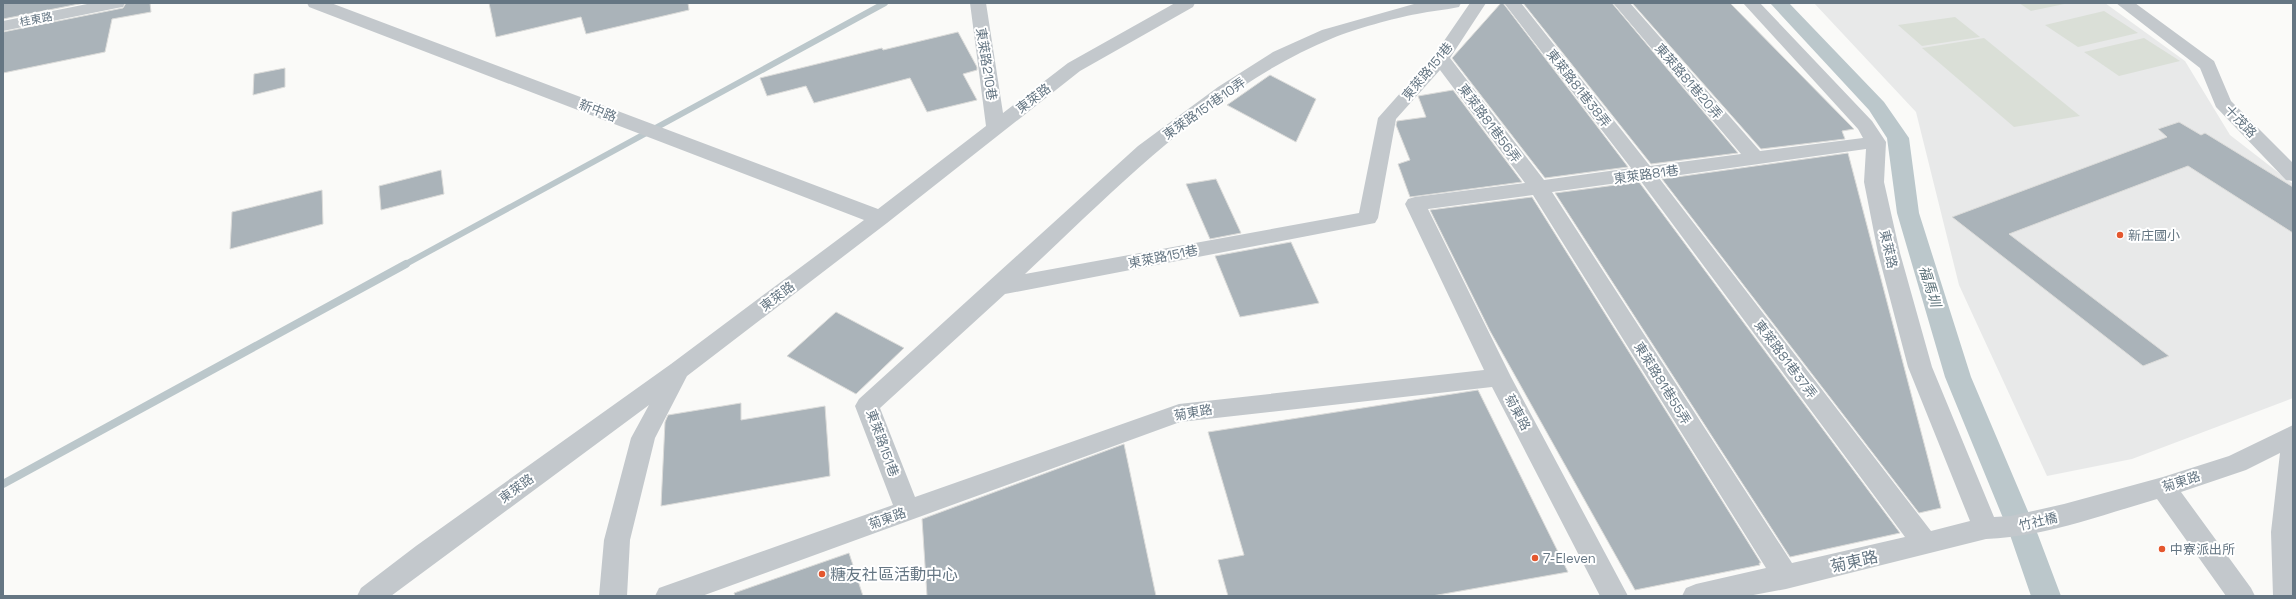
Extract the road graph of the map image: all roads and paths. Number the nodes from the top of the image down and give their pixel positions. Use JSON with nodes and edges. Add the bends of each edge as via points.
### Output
{"nodes":[{"id":1,"x":117,"y":3,"type":"edge"},
{"id":2,"x":315,"y":3,"type":"edge"},
{"id":3,"x":978,"y":3,"type":"edge"},
{"id":4,"x":1187,"y":3,"type":"edge"},
{"id":5,"x":1453,"y":3,"type":"edge"},
{"id":6,"x":1478,"y":3,"type":"edge"},
{"id":7,"x":1512,"y":3,"type":"edge"},
{"id":8,"x":1621,"y":3,"type":"edge"},
{"id":9,"x":1752,"y":3,"type":"edge"},
{"id":10,"x":2124,"y":3,"type":"edge"},
{"id":11,"x":3,"y":26,"type":"edge"},
{"id":12,"x":1441,"y":58,"type":"junction"},
{"id":13,"x":996,"y":126,"type":"junction"},
{"id":14,"x":1876,"y":142,"type":"junction"},
{"id":15,"x":1756,"y":159,"type":"junction"},
{"id":16,"x":1646,"y":174,"type":"junction"},
{"id":17,"x":2293,"y":175,"type":"edge"},
{"id":18,"x":1540,"y":189,"type":"junction"},
{"id":19,"x":880,"y":218,"type":"junction"},
{"id":20,"x":998,"y":287,"type":"junction"},
{"id":21,"x":679,"y":370,"type":"junction"},
{"id":22,"x":1499,"y":377,"type":"junction"},
{"id":23,"x":2293,"y":435,"type":"edge"},
{"id":24,"x":2293,"y":443,"type":"edge"},
{"id":25,"x":2163,"y":487,"type":"junction"},
{"id":26,"x":908,"y":510,"type":"junction"},
{"id":27,"x":2064,"y":515,"type":"joint"},
{"id":28,"x":2011,"y":526,"type":"joint"},
{"id":29,"x":1986,"y":528,"type":"junction"},
{"id":30,"x":1925,"y":544,"type":"junction"},
{"id":31,"x":1786,"y":577,"type":"junction"},
{"id":32,"x":372,"y":596,"type":"edge"},
{"id":33,"x":613,"y":596,"type":"edge"},
{"id":34,"x":669,"y":596,"type":"edge"},
{"id":35,"x":1614,"y":596,"type":"edge"},
{"id":36,"x":1696,"y":596,"type":"edge"},
{"id":37,"x":2241,"y":596,"type":"edge"},
{"id":38,"x":2286,"y":596,"type":"edge"}],
"edges":[{"from":1,"to":11,"type":"street","name":"桂東路"},
{"from":2,"to":19,"type":"street","name":"新中路"},
{"from":3,"to":13,"type":"street","name":"東萊路210巷"},
{"from":4,"to":13,"type":"street","name":"東萊路","via":[[1074,67]]},
{"from":5,"to":20,"type":"street","name":"東萊路151巷10弄","via":[[1414,9],[1328,34],[1279,56],[1225,91],[1145,150]]},
{"from":6,"to":12,"type":"street","name":"東萊路151巷"},
{"from":7,"to":16,"type":"street","name":"東萊路81巷38弄"},
{"from":8,"to":15,"type":"street","name":"東萊路81巷20弄"},
{"from":9,"to":14,"type":"street","via":[[1865,125]]},
{"from":10,"to":17,"type":"street","name":"十茂路","via":[[2208,65],[2223,103]]},
{"from":12,"to":18,"type":"street","name":"東萊路81巷56弄"},
{"from":12,"to":20,"type":"street","name":"東萊路151巷","via":[[1387,118],[1368,218]]},
{"from":13,"to":19,"type":"street","name":"東萊路"},
{"from":14,"to":15,"type":"street","name":"東萊路81巷"},
{"from":14,"to":29,"type":"street","name":"東萊路","via":[[1874,182],[1889,253],[1920,367]]},
{"from":15,"to":16,"type":"street","name":"東萊路81巷"},
{"from":16,"to":18,"type":"street","name":"東萊路81巷"},
{"from":16,"to":30,"type":"street","name":"東萊路81巷37弄"},
{"from":18,"to":22,"type":"street","name":"東萊路81巷","via":[[1415,204]]},
{"from":18,"to":31,"type":"street","name":"東萊路81巷55弄"},
{"from":19,"to":21,"type":"street","name":"東萊路"},
{"from":20,"to":26,"type":"street","name":"東萊路151巷","via":[[867,406]]},
{"from":21,"to":32,"type":"street","name":"東萊路","via":[[425,554]]},
{"from":21,"to":33,"type":"street","via":[[643,438],[617,540]]},
{"from":22,"to":26,"type":"street","name":"菊東路","via":[[1179,413]]},
{"from":22,"to":35,"type":"street","name":"菊東路"},
{"from":23,"to":25,"type":"street","name":"菊東路","via":[[2237,463]]},
{"from":24,"to":38,"type":"street","via":[[2284,532]]},
{"from":25,"to":27,"type":"street","name":"菊東路"},
{"from":25,"to":37,"type":"street"},
{"from":26,"to":34,"type":"street","name":"菊東路"},
{"from":27,"to":28,"type":"street","name":"竹社橋"},
{"from":28,"to":29,"type":"street","name":"菊東路"},
{"from":29,"to":30,"type":"street","name":"菊東路"},
{"from":30,"to":31,"type":"street","name":"菊東路"},
{"from":31,"to":36,"type":"street","name":"菊東路"}]}
